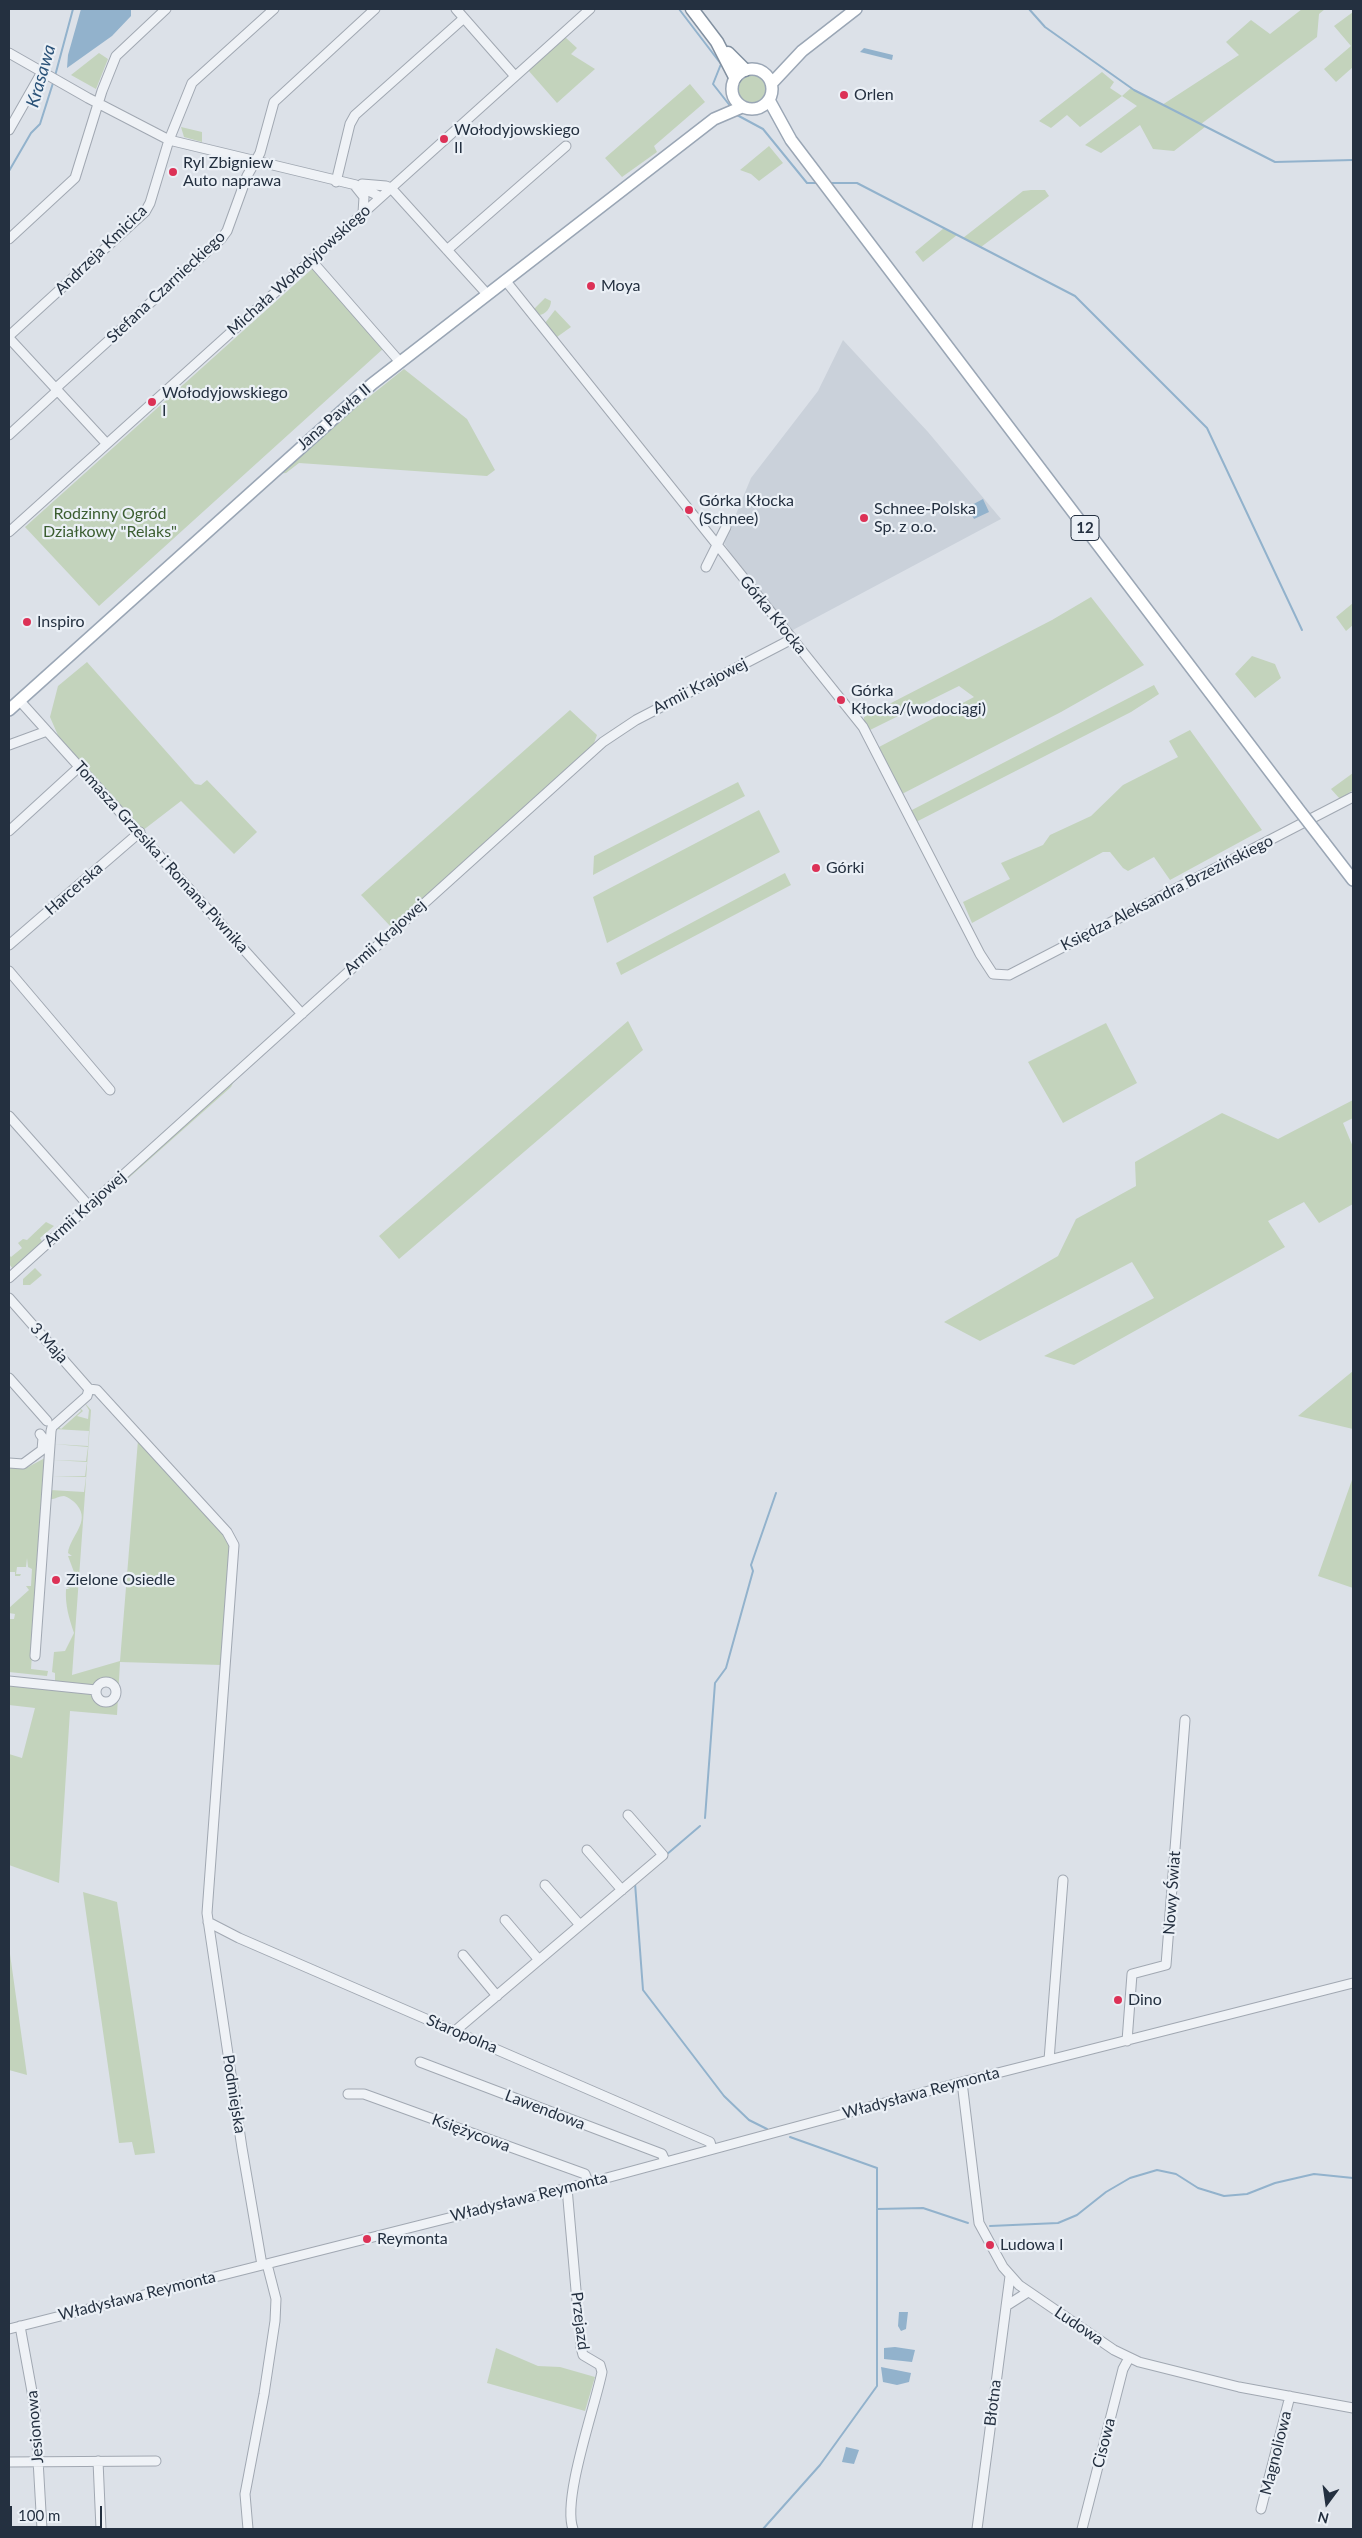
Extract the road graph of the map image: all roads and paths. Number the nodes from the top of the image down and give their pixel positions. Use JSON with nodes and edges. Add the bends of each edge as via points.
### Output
{"nodes":[{"id":1,"x":166,"y":9,"type":"edge"},
{"id":2,"x":274,"y":9,"type":"edge"},
{"id":3,"x":375,"y":9,"type":"edge"},
{"id":4,"x":456,"y":9,"type":"edge"},
{"id":5,"x":590,"y":9,"type":"edge"},
{"id":6,"x":692,"y":9,"type":"edge"},
{"id":7,"x":856,"y":9,"type":"edge"},
{"id":8,"x":464,"y":18,"type":"junction"},
{"id":9,"x":802,"y":51,"type":"junction"},
{"id":10,"x":9,"y":53,"type":"edge"},
{"id":11,"x":42,"y":72,"type":"junction"},
{"id":12,"x":764,"y":72,"type":"junction"},
{"id":13,"x":740,"y":74,"type":"junction"},
{"id":14,"x":514,"y":75,"type":"junction"},
{"id":15,"x":772,"y":83,"type":"junction"},
{"id":16,"x":770,"y":100,"type":"junction"},
{"id":17,"x":98,"y":103,"type":"junction"},
{"id":18,"x":733,"y":105,"type":"junction"},
{"id":19,"x":759,"y":108,"type":"junction"},
{"id":20,"x":9,"y":130,"type":"edge"},
{"id":21,"x":169,"y":140,"type":"junction"},
{"id":22,"x":791,"y":140,"type":"junction"},
{"id":23,"x":566,"y":146,"type":"dead end"},
{"id":24,"x":256,"y":162,"type":"junction"},
{"id":25,"x":336,"y":182,"type":"junction"},
{"id":26,"x":349,"y":184,"type":"junction"},
{"id":27,"x":390,"y":188,"type":"junction"},
{"id":28,"x":381,"y":197,"type":"junction"},
{"id":29,"x":363,"y":213,"type":"junction"},
{"id":30,"x":9,"y":239,"type":"edge"},
{"id":31,"x":447,"y":250,"type":"junction"},
{"id":32,"x":311,"y":260,"type":"junction"},
{"id":33,"x":505,"y":280,"type":"junction"},
{"id":34,"x":487,"y":294,"type":"junction"},
{"id":35,"x":9,"y":337,"type":"edge"},
{"id":36,"x":400,"y":362,"type":"junction"},
{"id":37,"x":57,"y":389,"type":"junction"},
{"id":38,"x":9,"y":435,"type":"edge"},
{"id":39,"x":106,"y":443,"type":"junction"},
{"id":40,"x":726,"y":527,"type":"dead end"},
{"id":41,"x":9,"y":532,"type":"edge"},
{"id":42,"x":718,"y":546,"type":"junction"},
{"id":43,"x":706,"y":567,"type":"dead end"},
{"id":44,"x":792,"y":639,"type":"junction"},
{"id":45,"x":19,"y":700,"type":"junction"},
{"id":46,"x":9,"y":710,"type":"edge"},
{"id":47,"x":47,"y":731,"type":"junction"},
{"id":48,"x":9,"y":745,"type":"edge"},
{"id":49,"x":79,"y":767,"type":"junction"},
{"id":50,"x":1353,"y":798,"type":"edge"},
{"id":51,"x":9,"y":830,"type":"edge"},
{"id":52,"x":140,"y":832,"type":"junction"},
{"id":53,"x":1353,"y":880,"type":"edge"},
{"id":54,"x":9,"y":945,"type":"edge"},
{"id":55,"x":9,"y":971,"type":"edge"},
{"id":56,"x":997,"y":976,"type":"joint"},
{"id":57,"x":302,"y":1014,"type":"junction"},
{"id":58,"x":110,"y":1090,"type":"dead end"},
{"id":59,"x":9,"y":1116,"type":"edge"},
{"id":60,"x":89,"y":1206,"type":"junction"},
{"id":61,"x":9,"y":1278,"type":"edge"},
{"id":62,"x":9,"y":1298,"type":"edge"},
{"id":63,"x":9,"y":1378,"type":"edge"},
{"id":64,"x":89,"y":1389,"type":"junction"},
{"id":65,"x":47,"y":1421,"type":"dead end"},
{"id":66,"x":40,"y":1434,"type":"dead end"},
{"id":67,"x":9,"y":1463,"type":"edge"},
{"id":68,"x":35,"y":1656,"type":"dead end"},
{"id":69,"x":9,"y":1682,"type":"edge"},
{"id":70,"x":96,"y":1690,"type":"dead end"},
{"id":71,"x":1185,"y":1720,"type":"dead end"},
{"id":72,"x":628,"y":1815,"type":"dead end"},
{"id":73,"x":587,"y":1850,"type":"dead end"},
{"id":74,"x":1063,"y":1880,"type":"dead end"},
{"id":75,"x":546,"y":1885,"type":"dead end"},
{"id":76,"x":622,"y":1890,"type":"junction"},
{"id":77,"x":504,"y":1920,"type":"dead end"},
{"id":78,"x":208,"y":1922,"type":"junction"},
{"id":79,"x":580,"y":1925,"type":"junction"},
{"id":80,"x":462,"y":1955,"type":"dead end"},
{"id":81,"x":539,"y":1960,"type":"junction"},
{"id":82,"x":1353,"y":1983,"type":"edge"},
{"id":83,"x":497,"y":1996,"type":"junction"},
{"id":84,"x":455,"y":2032,"type":"junction"},
{"id":85,"x":1127,"y":2041,"type":"junction"},
{"id":86,"x":1049,"y":2060,"type":"junction"},
{"id":87,"x":420,"y":2062,"type":"dead end"},
{"id":88,"x":962,"y":2082,"type":"junction"},
{"id":89,"x":348,"y":2094,"type":"dead end"},
{"id":90,"x":712,"y":2149,"type":"junction"},
{"id":91,"x":665,"y":2161,"type":"junction"},
{"id":92,"x":588,"y":2182,"type":"junction"},
{"id":93,"x":567,"y":2188,"type":"junction"},
{"id":94,"x":265,"y":2264,"type":"junction"},
{"id":95,"x":1010,"y":2276,"type":"junction"},
{"id":96,"x":1028,"y":2292,"type":"junction"},
{"id":97,"x":1006,"y":2306,"type":"junction"},
{"id":98,"x":20,"y":2326,"type":"junction"},
{"id":99,"x":9,"y":2329,"type":"edge"},
{"id":100,"x":1129,"y":2358,"type":"junction"},
{"id":101,"x":1290,"y":2396,"type":"junction"},
{"id":102,"x":1353,"y":2408,"type":"edge"},
{"id":103,"x":39,"y":2460,"type":"junction"},
{"id":104,"x":98,"y":2461,"type":"junction"},
{"id":105,"x":156,"y":2461,"type":"dead end"},
{"id":106,"x":9,"y":2462,"type":"edge"},
{"id":107,"x":1262,"y":2509,"type":"dead end"},
{"id":108,"x":42,"y":2529,"type":"edge"},
{"id":109,"x":101,"y":2529,"type":"edge"},
{"id":110,"x":248,"y":2529,"type":"edge"},
{"id":111,"x":573,"y":2529,"type":"edge"},
{"id":112,"x":977,"y":2529,"type":"edge"},
{"id":113,"x":1082,"y":2529,"type":"edge"}],
"edges":[{"from":1,"to":17,"type":"street","via":[[119,52]]},
{"from":2,"to":21,"type":"street","name":"Andrzeja Kmicica","via":[[196,77]]},
{"from":3,"to":24,"type":"street","name":"Stefana Czarnieckiego","via":[[274,102]]},
{"from":4,"to":8,"type":"street"},
{"from":5,"to":14,"type":"street","name":"Michała Wołodyjowskiego"},
{"from":6,"to":13,"type":"highway"},
{"from":7,"to":9,"type":"main road"},
{"from":8,"to":14,"type":"street"},
{"from":8,"to":25,"type":"street","via":[[355,115],[348,130]]},
{"from":9,"to":12,"type":"main road"},
{"from":9,"to":15,"type":"main road"},
{"from":10,"to":11,"type":"street"},
{"from":11,"to":17,"type":"street"},
{"from":11,"to":20,"type":"street"},
{"from":12,"to":13,"type":"main road","via":[[752,68]]},
{"from":12,"to":15,"type":"main road"},
{"from":13,"to":18,"type":"main road","via":[[732,90]]},
{"from":14,"to":27,"type":"street","name":"Michała Wołodyjowskiego"},
{"from":15,"to":16,"type":"main road"},
{"from":16,"to":19,"type":"main road"},
{"from":16,"to":22,"type":"main road","number":"12"},
{"from":17,"to":21,"type":"street"},
{"from":17,"to":30,"type":"street","via":[[77,175]]},
{"from":18,"to":19,"type":"main road"},
{"from":18,"to":33,"type":"main road","name":"Jana Pawła II"},
{"from":19,"to":22,"type":"main road","number":"12"},
{"from":21,"to":24,"type":"street"},
{"from":21,"to":35,"type":"street","name":"Andrzeja Kmicica","via":[[145,212]]},
{"from":22,"to":53,"type":"main road","number":"12","bridge":true},
{"from":23,"to":31,"type":"street"},
{"from":24,"to":25,"type":"street"},
{"from":24,"to":37,"type":"street","name":"Stefana Czarnieckiego","via":[[221,239]]},
{"from":25,"to":26,"type":"street"},
{"from":26,"to":27,"type":"street"},
{"from":26,"to":28,"type":"street"},
{"from":26,"to":29,"type":"street","via":[[362,193],[365,201]]},
{"from":27,"to":28,"type":"street","name":"Michała Wołodyjowskiego"},
{"from":27,"to":31,"type":"street"},
{"from":28,"to":29,"type":"street","name":"Michała Wołodyjowskiego"},
{"from":29,"to":32,"type":"street","name":"Michała Wołodyjowskiego"},
{"from":31,"to":34,"type":"street"},
{"from":32,"to":36,"type":"street"},
{"from":32,"to":39,"type":"street","name":"Michała Wołodyjowskiego"},
{"from":33,"to":34,"type":"main road","name":"Jana Pawła II"},
{"from":33,"to":42,"type":"street","name":"Górka Kłocka"},
{"from":34,"to":36,"type":"main road","name":"Jana Pawła II"},
{"from":35,"to":37,"type":"street"},
{"from":36,"to":45,"type":"main road","name":"Jana Pawła II","via":[[331,419]]},
{"from":37,"to":38,"type":"street","name":"Stefana Czarnieckiego"},
{"from":37,"to":39,"type":"street"},
{"from":39,"to":41,"type":"street","name":"Michała Wołodyjowskiego"},
{"from":40,"to":42,"type":"street"},
{"from":42,"to":43,"type":"street"},
{"from":42,"to":44,"type":"street","name":"Górka Kłocka"},
{"from":44,"to":56,"type":"street","name":"Górka Kłocka","via":[[863,727],[989,971]]},
{"from":44,"to":57,"type":"street","name":"Armii Krajowej","via":[[636,720],[603,742]]},
{"from":45,"to":46,"type":"main road","name":"Jana Pawła II"},
{"from":45,"to":47,"type":"street","name":"Tomasza Grzesika i Romana Piwnika"},
{"from":47,"to":48,"type":"street"},
{"from":47,"to":49,"type":"street","name":"Tomasza Grzesika i Romana Piwnika"},
{"from":49,"to":51,"type":"street"},
{"from":49,"to":52,"type":"street","name":"Tomasza Grzesika i Romana Piwnika"},
{"from":50,"to":56,"type":"street","name":"Księdza Aleksandra Brzezińskiego","via":[[1009,975]]},
{"from":52,"to":54,"type":"street","name":"Harcerska"},
{"from":52,"to":57,"type":"street","name":"Tomasza Grzesika i Romana Piwnika"},
{"from":55,"to":58,"type":"street"},
{"from":57,"to":60,"type":"street","name":"Armii Krajowej"},
{"from":59,"to":60,"type":"street"},
{"from":60,"to":61,"type":"street","name":"Armii Krajowej"},
{"from":62,"to":64,"type":"street","name":"3 Maja"},
{"from":63,"to":65,"type":"street"},
{"from":64,"to":68,"type":"street","via":[[87,1396],[51,1431]]},
{"from":64,"to":78,"type":"street","name":"3 Maja","via":[[97,1390],[227,1532],[234,1545]]},
{"from":66,"to":67,"type":"street","via":[[42,1450],[23,1464]]},
{"from":69,"to":70,"type":"street"},
{"from":71,"to":85,"type":"street","name":"Nowy Świat","via":[[1166,1965],[1132,1974]]},
{"from":72,"to":76,"type":"street","via":[[663,1855]]},
{"from":73,"to":76,"type":"street"},
{"from":74,"to":86,"type":"street"},
{"from":75,"to":79,"type":"street"},
{"from":76,"to":79,"type":"street"},
{"from":77,"to":81,"type":"street"},
{"from":78,"to":84,"type":"street","name":"Staropolna"},
{"from":78,"to":94,"type":"street","name":"Podmiejska"},
{"from":79,"to":81,"type":"street"},
{"from":80,"to":83,"type":"street"},
{"from":81,"to":83,"type":"street"},
{"from":82,"to":85,"type":"street","name":"Władysława Reymonta"},
{"from":83,"to":84,"type":"street"},
{"from":84,"to":90,"type":"street","name":"Staropolna","via":[[710,2142]]},
{"from":85,"to":86,"type":"street","name":"Władysława Reymonta"},
{"from":86,"to":88,"type":"street","name":"Władysława Reymonta"},
{"from":87,"to":91,"type":"street","name":"Lawendowa","via":[[662,2154]]},
{"from":88,"to":90,"type":"street","name":"Władysława Reymonta"},
{"from":88,"to":95,"type":"street","name":"Ludowa","via":[[979,2222]]},
{"from":89,"to":92,"type":"street","name":"Księżycowa","via":[[364,2094],[586,2174]]},
{"from":90,"to":91,"type":"street","name":"Władysława Reymonta"},
{"from":91,"to":92,"type":"street","name":"Władysława Reymonta"},
{"from":92,"to":93,"type":"street","name":"Władysława Reymonta"},
{"from":93,"to":94,"type":"street","name":"Władysława Reymonta"},
{"from":93,"to":111,"type":"street","name":"Przejazd","via":[[581,2347],[583,2356],[600,2365],[602,2372],[577,2475],[570,2516]]},
{"from":94,"to":98,"type":"street","name":"Władysława Reymonta"},
{"from":94,"to":110,"type":"street","name":"Podmiejska","via":[[276,2299],[275,2321],[245,2494]]},
{"from":95,"to":96,"type":"street","name":"Ludowa"},
{"from":95,"to":97,"type":"street","name":"Błotna"},
{"from":96,"to":97,"type":"street"},
{"from":96,"to":100,"type":"street","name":"Ludowa"},
{"from":97,"to":112,"type":"street","name":"Błotna"},
{"from":98,"to":99,"type":"street","name":"Władysława Reymonta"},
{"from":98,"to":103,"type":"street","name":"Jesionowa","via":[[33,2394]]},
{"from":100,"to":101,"type":"street","name":"Ludowa","via":[[1172,2371]]},
{"from":100,"to":113,"type":"street","name":"Cisowa","via":[[1123,2369]]},
{"from":101,"to":102,"type":"street","name":"Ludowa"},
{"from":101,"to":107,"type":"street","name":"Magnoliowa"},
{"from":103,"to":104,"type":"street"},
{"from":103,"to":106,"type":"street"},
{"from":103,"to":108,"type":"street","name":"Jesionowa"},
{"from":104,"to":105,"type":"street"},
{"from":104,"to":109,"type":"street"}]}
